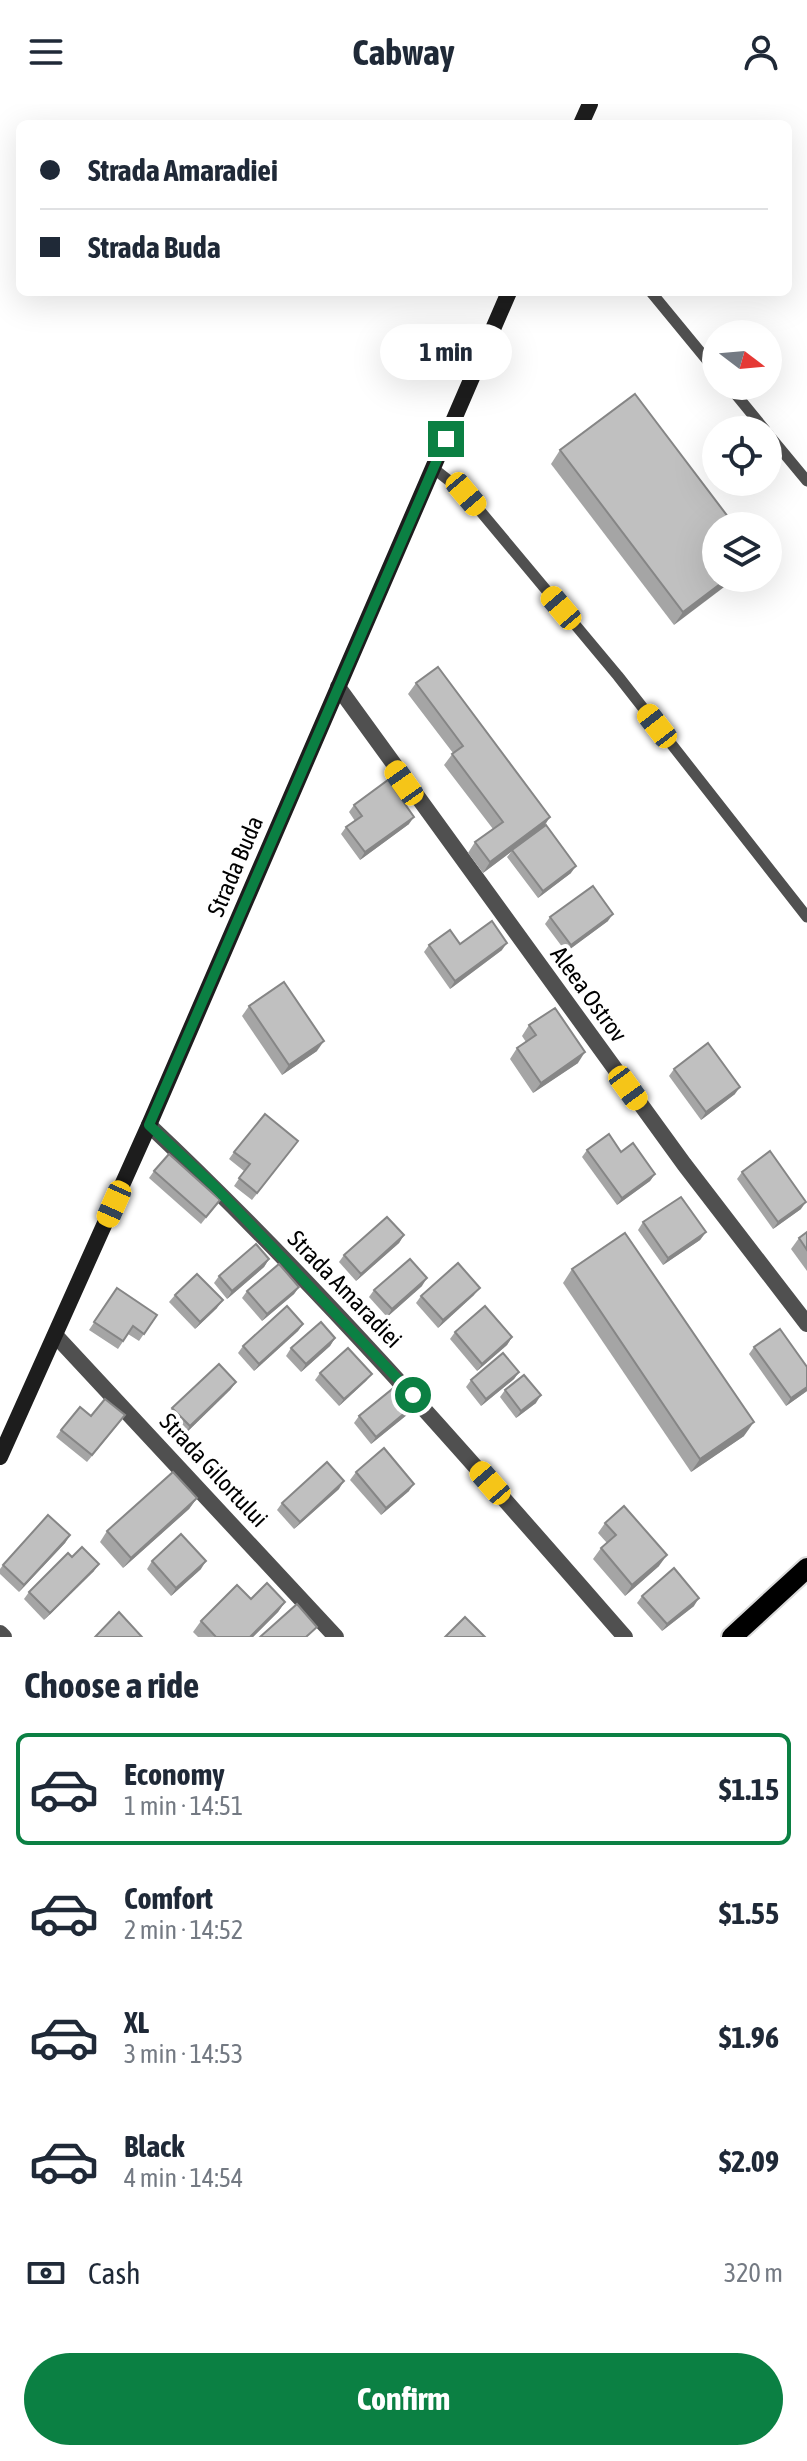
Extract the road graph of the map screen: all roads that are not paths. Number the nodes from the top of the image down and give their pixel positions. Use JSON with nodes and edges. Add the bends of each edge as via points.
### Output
{"nodes":[{"id":1,"x":507,"y":296,"type":"edge"},
{"id":2,"x":654,"y":296,"type":"edge"},
{"id":3,"x":702,"y":354,"type":"edge"},
{"id":4,"x":740,"y":400,"type":"edge"},
{"id":5,"x":753,"y":416,"type":"edge"},
{"id":6,"x":782,"y":451,"type":"edge"},
{"id":7,"x":433,"y":468,"type":"junction"},
{"id":8,"x":807,"y":481,"type":"edge"},
{"id":9,"x":338,"y":687,"type":"junction"},
{"id":10,"x":807,"y":917,"type":"edge"},
{"id":11,"x":149,"y":1125,"type":"junction"},
{"id":12,"x":807,"y":1324,"type":"edge"},
{"id":13,"x":56,"y":1336,"type":"junction"},
{"id":14,"x":0,"y":1457,"type":"edge"},
{"id":15,"x":807,"y":1568,"type":"edge"},
{"id":16,"x":336,"y":1637,"type":"edge"},
{"id":17,"x":625,"y":1637,"type":"edge"},
{"id":18,"x":732,"y":1637,"type":"edge"}],
"edges":[{"from":1,"to":7,"type":"main road","name":"Strada Buda"},
{"from":2,"to":3,"type":"lane"},
{"from":4,"to":5,"type":"lane"},
{"from":6,"to":8,"type":"lane"},
{"from":7,"to":9,"type":"main road","name":"Strada Buda"},
{"from":7,"to":10,"type":"lane","via":[[466,494]]},
{"from":9,"to":11,"type":"main road","name":"Strada Buda"},
{"from":9,"to":12,"type":"street","name":"Aleea Ostrov","via":[[674,1151]]},
{"from":11,"to":13,"type":"main road","name":"Strada Buda"},
{"from":11,"to":17,"type":"street","name":"Strada Amaradiei","via":[[413,1395]]},
{"from":13,"to":14,"type":"main road","name":"Strada Buda"},
{"from":13,"to":16,"type":"street","name":"Strada Gilortului"},
{"from":15,"to":18,"type":"main road"}]}
